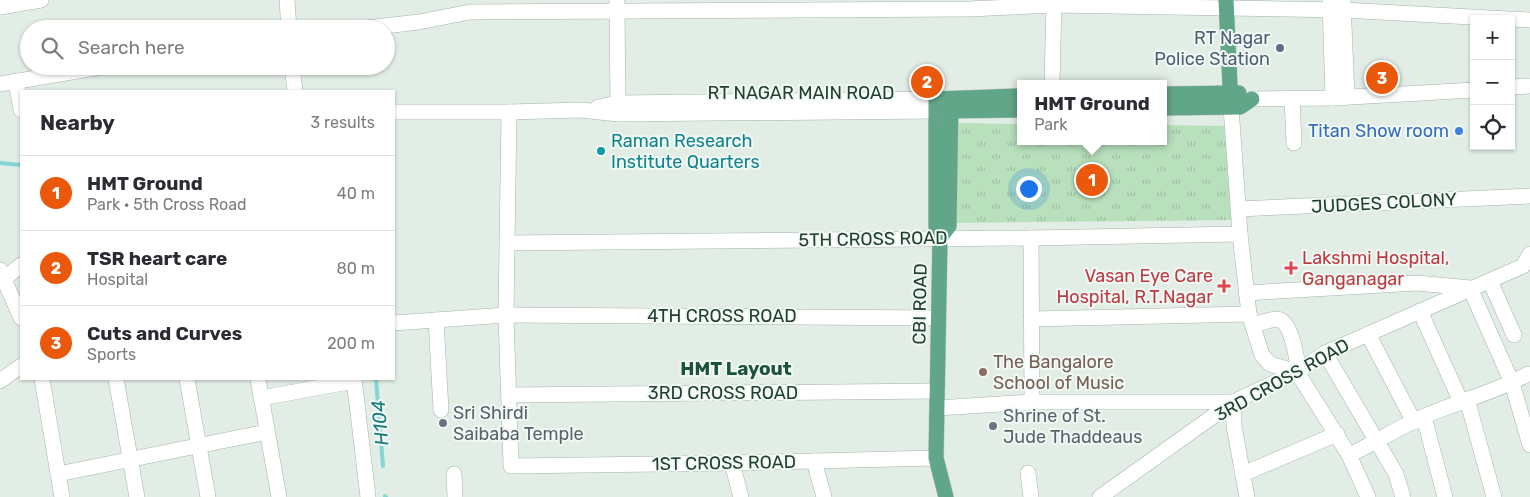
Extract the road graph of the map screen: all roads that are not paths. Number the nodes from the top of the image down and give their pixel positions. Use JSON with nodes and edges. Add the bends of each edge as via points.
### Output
{"nodes":[{"id":1,"x":41,"y":0,"type":"edge"},
{"id":2,"x":287,"y":0,"type":"edge"},
{"id":3,"x":1054,"y":2,"type":"edge"},
{"id":4,"x":1137,"y":3,"type":"edge"},
{"id":5,"x":1226,"y":4,"type":"edge"},
{"id":6,"x":938,"y":5,"type":"edge"},
{"id":7,"x":1336,"y":5,"type":"edge"},
{"id":8,"x":469,"y":6,"type":"edge"},
{"id":9,"x":532,"y":6,"type":"edge"},
{"id":10,"x":617,"y":6,"type":"edge"},
{"id":11,"x":0,"y":8,"type":"edge"},
{"id":12,"x":1470,"y":16,"type":"edge"},
{"id":13,"x":1515,"y":19,"type":"edge"},
{"id":14,"x":288,"y":20,"type":"edge"},
{"id":15,"x":1530,"y":20,"type":"edge"},
{"id":16,"x":395,"y":25,"type":"edge"},
{"id":17,"x":52,"y":75,"type":"edge"},
{"id":18,"x":293,"y":75,"type":"edge"},
{"id":19,"x":1052,"y":80,"type":"edge"},
{"id":20,"x":16,"y":81,"type":"junction"},
{"id":21,"x":0,"y":84,"type":"edge"},
{"id":22,"x":1530,"y":86,"type":"edge"},
{"id":23,"x":1515,"y":87,"type":"edge"},
{"id":24,"x":295,"y":90,"type":"edge"},
{"id":25,"x":1470,"y":90,"type":"edge"},
{"id":26,"x":1167,"y":94,"type":"edge"},
{"id":27,"x":1017,"y":96,"type":"edge"},
{"id":28,"x":1292,"y":98,"type":"junction"},
{"id":29,"x":1340,"y":98,"type":"junction"},
{"id":30,"x":1252,"y":99,"type":"joint"},
{"id":31,"x":1231,"y":100,"type":"junction"},
{"id":32,"x":20,"y":104,"type":"edge"},
{"id":33,"x":943,"y":105,"type":"junction"},
{"id":34,"x":618,"y":108,"type":"junction"},
{"id":35,"x":1167,"y":108,"type":"edge"},
{"id":36,"x":1017,"y":110,"type":"edge"},
{"id":37,"x":395,"y":112,"type":"edge"},
{"id":38,"x":509,"y":112,"type":"junction"},
{"id":39,"x":1294,"y":143,"type":"dead end"},
{"id":40,"x":1530,"y":196,"type":"edge"},
{"id":41,"x":1238,"y":210,"type":"junction"},
{"id":42,"x":1240,"y":234,"type":"junction"},
{"id":43,"x":940,"y":238,"type":"junction"},
{"id":44,"x":1031,"y":238,"type":"junction"},
{"id":45,"x":507,"y":243,"type":"junction"},
{"id":46,"x":1530,"y":254,"type":"edge"},
{"id":47,"x":20,"y":266,"type":"edge"},
{"id":48,"x":1490,"y":280,"type":"junction"},
{"id":49,"x":3,"y":282,"type":"edge"},
{"id":50,"x":1470,"y":288,"type":"junction"},
{"id":51,"x":1246,"y":293,"type":"junction"},
{"id":52,"x":1420,"y":311,"type":"junction"},
{"id":53,"x":506,"y":315,"type":"junction"},
{"id":54,"x":20,"y":316,"type":"edge"},
{"id":55,"x":938,"y":318,"type":"junction"},
{"id":56,"x":1031,"y":319,"type":"junction"},
{"id":57,"x":436,"y":320,"type":"junction"},
{"id":58,"x":1251,"y":320,"type":"junction"},
{"id":59,"x":395,"y":323,"type":"edge"},
{"id":60,"x":1368,"y":334,"type":"junction"},
{"id":61,"x":1514,"y":335,"type":"dead end"},
{"id":62,"x":1325,"y":353,"type":"junction"},
{"id":63,"x":20,"y":367,"type":"edge"},
{"id":64,"x":1298,"y":371,"type":"junction"},
{"id":65,"x":1528,"y":374,"type":"dead end"},
{"id":66,"x":42,"y":380,"type":"edge"},
{"id":67,"x":116,"y":380,"type":"edge"},
{"id":68,"x":187,"y":380,"type":"edge"},
{"id":69,"x":258,"y":380,"type":"edge"},
{"id":70,"x":354,"y":380,"type":"edge"},
{"id":71,"x":0,"y":381,"type":"edge"},
{"id":72,"x":1512,"y":383,"type":"junction"},
{"id":73,"x":937,"y":392,"type":"junction"},
{"id":74,"x":509,"y":395,"type":"junction"},
{"id":75,"x":261,"y":398,"type":"junction"},
{"id":76,"x":1464,"y":401,"type":"junction"},
{"id":77,"x":1032,"y":402,"type":"junction"},
{"id":78,"x":1233,"y":402,"type":"junction"},
{"id":79,"x":937,"y":408,"type":"junction"},
{"id":80,"x":440,"y":410,"type":"dead end"},
{"id":81,"x":1419,"y":419,"type":"junction"},
{"id":82,"x":267,"y":432,"type":"junction"},
{"id":83,"x":1337,"y":434,"type":"junction"},
{"id":84,"x":1376,"y":442,"type":"junction"},
{"id":85,"x":1530,"y":445,"type":"edge"},
{"id":86,"x":200,"y":447,"type":"junction"},
{"id":87,"x":1349,"y":455,"type":"junction"},
{"id":88,"x":936,"y":458,"type":"junction"},
{"id":89,"x":131,"y":459,"type":"junction"},
{"id":90,"x":814,"y":461,"type":"junction"},
{"id":91,"x":732,"y":463,"type":"junction"},
{"id":92,"x":1028,"y":473,"type":"dead end"},
{"id":93,"x":58,"y":474,"type":"junction"},
{"id":94,"x":454,"y":474,"type":"dead end"},
{"id":95,"x":1243,"y":474,"type":"junction"},
{"id":96,"x":1364,"y":496,"type":"edge"},
{"id":97,"x":62,"y":497,"type":"edge"},
{"id":98,"x":137,"y":497,"type":"edge"},
{"id":99,"x":208,"y":497,"type":"edge"},
{"id":100,"x":279,"y":497,"type":"edge"},
{"id":101,"x":368,"y":497,"type":"edge"},
{"id":102,"x":455,"y":497,"type":"edge"},
{"id":103,"x":741,"y":497,"type":"edge"},
{"id":104,"x":824,"y":497,"type":"edge"},
{"id":105,"x":946,"y":497,"type":"edge"},
{"id":106,"x":1031,"y":497,"type":"edge"},
{"id":107,"x":1100,"y":497,"type":"edge"},
{"id":108,"x":1247,"y":497,"type":"edge"},
{"id":109,"x":1403,"y":497,"type":"edge"},
{"id":110,"x":1445,"y":497,"type":"edge"},
{"id":111,"x":1494,"y":497,"type":"edge"}],
"edges":[{"from":1,"to":11,"type":"street"},
{"from":2,"to":14,"type":"street"},
{"from":3,"to":4,"type":"street"},
{"from":3,"to":6,"type":"street","via":[[969,10]]},
{"from":3,"to":19,"type":"street"},
{"from":4,"to":5,"type":"street"},
{"from":5,"to":7,"type":"street"},
{"from":5,"to":31,"type":"main road"},
{"from":6,"to":10,"type":"street"},
{"from":7,"to":12,"type":"street"},
{"from":7,"to":29,"type":"street"},
{"from":8,"to":9,"type":"street"},
{"from":8,"to":16,"type":"street","via":[[419,22]]},
{"from":9,"to":10,"type":"street"},
{"from":10,"to":34,"type":"street"},
{"from":13,"to":15,"type":"street"},
{"from":17,"to":20,"type":"street"},
{"from":18,"to":24,"type":"street"},
{"from":20,"to":21,"type":"street"},
{"from":20,"to":32,"type":"street"},
{"from":22,"to":23,"type":"street"},
{"from":25,"to":29,"type":"street"},
{"from":26,"to":31,"type":"main road"},
{"from":27,"to":33,"type":"main road","name":"RT NAGAR MAIN ROAD"},
{"from":28,"to":29,"type":"street"},
{"from":28,"to":30,"type":"street"},
{"from":28,"to":39,"type":"street"},
{"from":30,"to":31,"type":"main road","via":[[1240,106]]},
{"from":31,"to":35,"type":"main road"},
{"from":31,"to":41,"type":"street"},
{"from":33,"to":34,"type":"street","name":"RT NAGAR MAIN ROAD"},
{"from":33,"to":36,"type":"main road","name":"RT NAGAR MAIN ROAD"},
{"from":33,"to":43,"type":"main road","name":"CBI ROAD","via":[[936,227]]},
{"from":34,"to":38,"type":"street","name":"RT NAGAR MAIN ROAD"},
{"from":37,"to":38,"type":"street","name":"RT NAGAR MAIN ROAD"},
{"from":38,"to":45,"type":"street"},
{"from":40,"to":41,"type":"street","name":"JUDGES COLONY"},
{"from":41,"to":42,"type":"street"},
{"from":42,"to":44,"type":"street","name":"5TH CROSS ROAD"},
{"from":42,"to":51,"type":"street"},
{"from":43,"to":44,"type":"street","name":"5TH CROSS ROAD"},
{"from":43,"to":45,"type":"street","name":"5TH CROSS ROAD"},
{"from":43,"to":55,"type":"main road","name":"CBI ROAD"},
{"from":44,"to":56,"type":"street"},
{"from":45,"to":53,"type":"street"},
{"from":46,"to":48,"type":"street","name":"3RD CROSS ROAD","via":[[1523,266]]},
{"from":47,"to":49,"type":"street"},
{"from":48,"to":50,"type":"street","name":"3RD CROSS ROAD"},
{"from":48,"to":61,"type":"street"},
{"from":49,"to":54,"type":"street"},
{"from":50,"to":51,"type":"street","via":[[1417,283]]},
{"from":50,"to":52,"type":"street","name":"3RD CROSS ROAD"},
{"from":50,"to":72,"type":"street"},
{"from":51,"to":58,"type":"street"},
{"from":52,"to":60,"type":"street","name":"3RD CROSS ROAD"},
{"from":52,"to":76,"type":"street"},
{"from":53,"to":55,"type":"street","name":"4TH CROSS ROAD"},
{"from":53,"to":57,"type":"street","name":"4TH CROSS ROAD"},
{"from":53,"to":74,"type":"street"},
{"from":55,"to":73,"type":"main road","name":"CBI ROAD"},
{"from":56,"to":58,"type":"street"},
{"from":56,"to":77,"type":"street"},
{"from":57,"to":59,"type":"street","name":"4TH CROSS ROAD"},
{"from":57,"to":80,"type":"street"},
{"from":58,"to":64,"type":"street","via":[[1262,355],[1270,364]]},
{"from":58,"to":64,"type":"street","via":[[1278,319],[1286,322]]},
{"from":60,"to":62,"type":"street","name":"3RD CROSS ROAD"},
{"from":60,"to":81,"type":"street","name":"3RD CROSS ROAD"},
{"from":62,"to":64,"type":"street","name":"3RD CROSS ROAD"},
{"from":62,"to":84,"type":"street"},
{"from":63,"to":71,"type":"street"},
{"from":64,"to":78,"type":"street","name":"3RD CROSS ROAD"},
{"from":64,"to":83,"type":"street"},
{"from":65,"to":72,"type":"street"},
{"from":66,"to":93,"type":"street"},
{"from":67,"to":89,"type":"street"},
{"from":68,"to":86,"type":"street"},
{"from":69,"to":75,"type":"street"},
{"from":70,"to":75,"type":"street"},
{"from":70,"to":101,"type":"street"},
{"from":72,"to":76,"type":"street"},
{"from":72,"to":85,"type":"street"},
{"from":73,"to":74,"type":"street","name":"3RD CROSS ROAD"},
{"from":73,"to":79,"type":"main road","name":"CBI ROAD"},
{"from":74,"to":91,"type":"street","name":"1ST CROSS ROAD","via":[[511,466]]},
{"from":75,"to":82,"type":"street"},
{"from":76,"to":81,"type":"street"},
{"from":76,"to":111,"type":"street"},
{"from":77,"to":78,"type":"street"},
{"from":77,"to":79,"type":"street"},
{"from":78,"to":95,"type":"street"},
{"from":78,"to":107,"type":"street","name":"3RD CROSS ROAD"},
{"from":79,"to":88,"type":"main road","name":"CBI ROAD"},
{"from":81,"to":84,"type":"street"},
{"from":81,"to":110,"type":"street","name":"3RD CROSS ROAD"},
{"from":82,"to":86,"type":"street"},
{"from":82,"to":100,"type":"street"},
{"from":83,"to":87,"type":"street"},
{"from":83,"to":95,"type":"street"},
{"from":84,"to":87,"type":"street"},
{"from":84,"to":109,"type":"street","via":[[1396,474]]},
{"from":86,"to":89,"type":"street"},
{"from":86,"to":99,"type":"street"},
{"from":87,"to":96,"type":"street"},
{"from":88,"to":90,"type":"street","name":"1ST CROSS ROAD"},
{"from":88,"to":105,"type":"main road","name":"CBI ROAD"},
{"from":89,"to":93,"type":"street"},
{"from":89,"to":98,"type":"street"},
{"from":90,"to":91,"type":"street","name":"1ST CROSS ROAD"},
{"from":90,"to":104,"type":"street"},
{"from":91,"to":103,"type":"street"},
{"from":92,"to":106,"type":"street"},
{"from":93,"to":97,"type":"street"},
{"from":94,"to":102,"type":"street"},
{"from":95,"to":108,"type":"street"}]}
